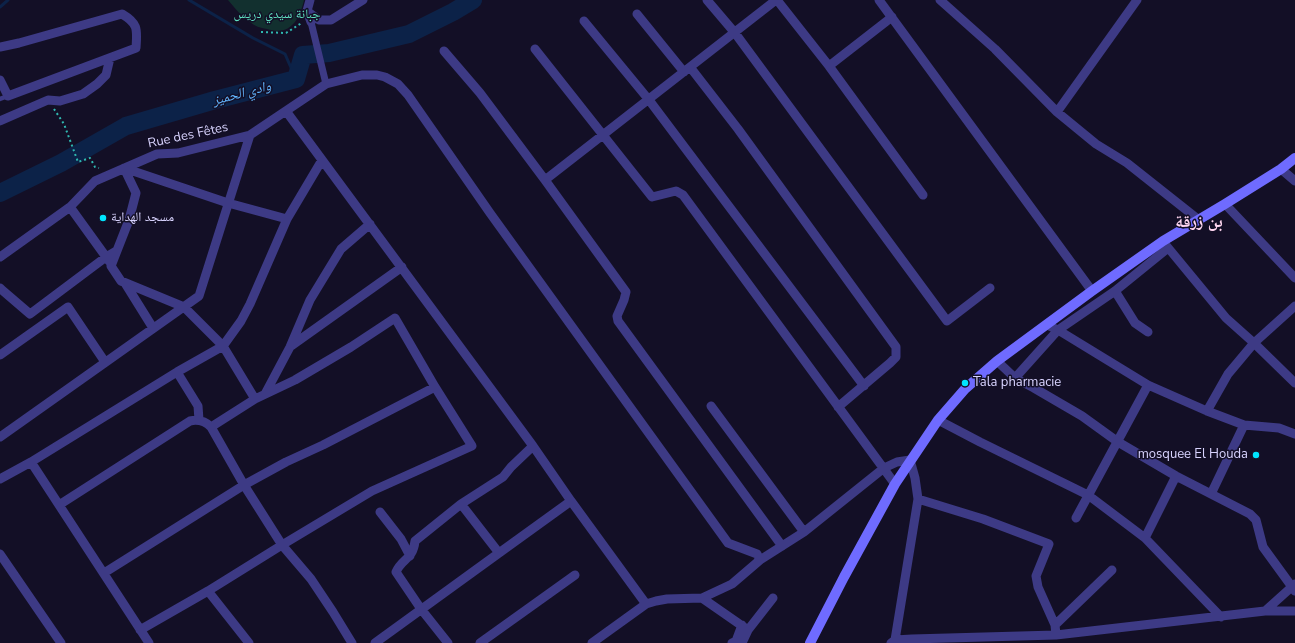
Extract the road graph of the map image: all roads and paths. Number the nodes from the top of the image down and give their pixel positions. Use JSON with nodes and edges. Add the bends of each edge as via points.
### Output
{"nodes":[{"id":1,"x":310,"y":0,"type":"edge"},
{"id":2,"x":363,"y":0,"type":"edge"},
{"id":3,"x":707,"y":0,"type":"edge"},
{"id":4,"x":777,"y":0,"type":"edge"},
{"id":5,"x":878,"y":0,"type":"edge"},
{"id":6,"x":940,"y":0,"type":"edge"},
{"id":7,"x":1137,"y":0,"type":"edge"},
{"id":8,"x":307,"y":11,"type":"junction"},
{"id":9,"x":637,"y":14,"type":"dead end"},
{"id":10,"x":892,"y":17,"type":"junction"},
{"id":11,"x":584,"y":21,"type":"dead end"},
{"id":12,"x":311,"y":22,"type":"joint"},
{"id":13,"x":261,"y":32,"type":"dead end"},
{"id":14,"x":735,"y":33,"type":"junction"},
{"id":15,"x":0,"y":47,"type":"edge"},
{"id":16,"x":535,"y":49,"type":"dead end"},
{"id":17,"x":444,"y":50,"type":"dead end"},
{"id":18,"x":110,"y":58,"type":"junction"},
{"id":19,"x":829,"y":66,"type":"junction"},
{"id":20,"x":687,"y":70,"type":"junction"},
{"id":21,"x":0,"y":80,"type":"edge"},
{"id":22,"x":326,"y":84,"type":"junction"},
{"id":23,"x":4,"y":98,"type":"edge"},
{"id":24,"x":48,"y":100,"type":"junction"},
{"id":25,"x":649,"y":100,"type":"junction"},
{"id":26,"x":286,"y":111,"type":"junction"},
{"id":27,"x":1057,"y":112,"type":"junction"},
{"id":28,"x":0,"y":121,"type":"edge"},
{"id":29,"x":250,"y":135,"type":"junction"},
{"id":30,"x":603,"y":136,"type":"junction"},
{"id":31,"x":1295,"y":158,"type":"edge"},
{"id":32,"x":322,"y":160,"type":"junction"},
{"id":33,"x":124,"y":168,"type":"junction"},
{"id":34,"x":1281,"y":169,"type":"junction"},
{"id":35,"x":114,"y":173,"type":"junction"},
{"id":36,"x":545,"y":180,"type":"junction"},
{"id":37,"x":1295,"y":182,"type":"edge"},
{"id":38,"x":923,"y":195,"type":"dead end"},
{"id":39,"x":228,"y":203,"type":"junction"},
{"id":40,"x":1225,"y":204,"type":"junction"},
{"id":41,"x":70,"y":207,"type":"junction"},
{"id":42,"x":287,"y":219,"type":"junction"},
{"id":43,"x":1199,"y":220,"type":"junction"},
{"id":44,"x":370,"y":224,"type":"junction"},
{"id":45,"x":1166,"y":245,"type":"junction"},
{"id":46,"x":116,"y":251,"type":"junction"},
{"id":47,"x":0,"y":257,"type":"edge"},
{"id":48,"x":106,"y":257,"type":"junction"},
{"id":49,"x":111,"y":266,"type":"junction"},
{"id":50,"x":402,"y":267,"type":"junction"},
{"id":51,"x":1295,"y":278,"type":"edge"},
{"id":52,"x":125,"y":283,"type":"junction"},
{"id":53,"x":990,"y":288,"type":"dead end"},
{"id":54,"x":1,"y":290,"type":"edge"},
{"id":55,"x":1092,"y":291,"type":"junction"},
{"id":56,"x":1115,"y":291,"type":"junction"},
{"id":57,"x":1295,"y":306,"type":"edge"},
{"id":58,"x":184,"y":307,"type":"junction"},
{"id":59,"x":1047,"y":325,"type":"junction"},
{"id":60,"x":153,"y":328,"type":"junction"},
{"id":61,"x":1058,"y":330,"type":"junction"},
{"id":62,"x":1148,"y":332,"type":"dead end"},
{"id":63,"x":1254,"y":343,"type":"junction"},
{"id":64,"x":223,"y":346,"type":"junction"},
{"id":65,"x":290,"y":347,"type":"junction"},
{"id":66,"x":0,"y":355,"type":"edge"},
{"id":67,"x":997,"y":361,"type":"junction"},
{"id":68,"x":105,"y":362,"type":"junction"},
{"id":69,"x":177,"y":372,"type":"junction"},
{"id":70,"x":1015,"y":378,"type":"junction"},
{"id":71,"x":1295,"y":383,"type":"edge"},
{"id":72,"x":1148,"y":385,"type":"junction"},
{"id":73,"x":864,"y":386,"type":"junction"},
{"id":74,"x":435,"y":387,"type":"junction"},
{"id":75,"x":265,"y":394,"type":"junction"},
{"id":76,"x":255,"y":399,"type":"junction"},
{"id":77,"x":711,"y":406,"type":"dead end"},
{"id":78,"x":838,"y":407,"type":"junction"},
{"id":79,"x":1207,"y":411,"type":"junction"},
{"id":80,"x":199,"y":420,"type":"junction"},
{"id":81,"x":938,"y":420,"type":"junction"},
{"id":82,"x":1244,"y":425,"type":"junction"},
{"id":83,"x":211,"y":427,"type":"junction"},
{"id":84,"x":1295,"y":434,"type":"edge"},
{"id":85,"x":0,"y":437,"type":"edge"},
{"id":86,"x":1118,"y":442,"type":"junction"},
{"id":87,"x":533,"y":446,"type":"junction"},
{"id":88,"x":910,"y":460,"type":"junction"},
{"id":89,"x":31,"y":462,"type":"junction"},
{"id":90,"x":884,"y":468,"type":"junction"},
{"id":91,"x":1176,"y":476,"type":"junction"},
{"id":92,"x":0,"y":479,"type":"edge"},
{"id":93,"x":894,"y":484,"type":"junction"},
{"id":94,"x":244,"y":485,"type":"junction"},
{"id":95,"x":1211,"y":494,"type":"junction"},
{"id":96,"x":1088,"y":495,"type":"junction"},
{"id":97,"x":918,"y":499,"type":"junction"},
{"id":98,"x":571,"y":500,"type":"junction"},
{"id":99,"x":461,"y":504,"type":"junction"},
{"id":100,"x":59,"y":505,"type":"junction"},
{"id":101,"x":380,"y":512,"type":"dead end"},
{"id":102,"x":1076,"y":518,"type":"dead end"},
{"id":103,"x":804,"y":532,"type":"junction"},
{"id":104,"x":1145,"y":538,"type":"junction"},
{"id":105,"x":282,"y":545,"type":"junction"},
{"id":106,"x":782,"y":546,"type":"junction"},
{"id":107,"x":499,"y":553,"type":"junction"},
{"id":108,"x":0,"y":554,"type":"edge"},
{"id":109,"x":410,"y":556,"type":"junction"},
{"id":110,"x":760,"y":560,"type":"junction"},
{"id":111,"x":1112,"y":570,"type":"dead end"},
{"id":112,"x":104,"y":573,"type":"junction"},
{"id":113,"x":575,"y":576,"type":"dead end"},
{"id":114,"x":1294,"y":587,"type":"edge"},
{"id":115,"x":208,"y":591,"type":"junction"},
{"id":116,"x":702,"y":598,"type":"junction"},
{"id":117,"x":773,"y":598,"type":"dead end"},
{"id":118,"x":646,"y":604,"type":"junction"},
{"id":119,"x":422,"y":609,"type":"junction"},
{"id":120,"x":1265,"y":611,"type":"junction"},
{"id":121,"x":1295,"y":611,"type":"edge"},
{"id":122,"x":1221,"y":617,"type":"junction"},
{"id":123,"x":1055,"y":626,"type":"junction"},
{"id":124,"x":745,"y":627,"type":"junction"},
{"id":125,"x":140,"y":630,"type":"junction"},
{"id":126,"x":1056,"y":635,"type":"junction"},
{"id":127,"x":893,"y":641,"type":"edge"},
{"id":128,"x":61,"y":643,"type":"edge"},
{"id":129,"x":149,"y":643,"type":"edge"},
{"id":130,"x":249,"y":643,"type":"edge"},
{"id":131,"x":352,"y":643,"type":"edge"},
{"id":132,"x":375,"y":643,"type":"edge"},
{"id":133,"x":448,"y":643,"type":"edge"},
{"id":134,"x":480,"y":643,"type":"edge"},
{"id":135,"x":592,"y":643,"type":"edge"},
{"id":136,"x":732,"y":643,"type":"edge"},
{"id":137,"x":742,"y":643,"type":"edge"},
{"id":138,"x":810,"y":643,"type":"edge"}],
"edges":[{"from":1,"to":8,"type":"street"},
{"from":2,"to":8,"type":"street","via":[[331,20],[319,20]]},
{"from":3,"to":14,"type":"street"},
{"from":4,"to":14,"type":"street"},
{"from":4,"to":19,"type":"street"},
{"from":5,"to":10,"type":"street"},
{"from":6,"to":27,"type":"street"},
{"from":7,"to":27,"type":"street"},
{"from":8,"to":12,"type":"street"},
{"from":8,"to":13,"type":"path","via":[[300,24],[286,33]]},
{"from":9,"to":20,"type":"street"},
{"from":10,"to":19,"type":"street"},
{"from":10,"to":55,"type":"street"},
{"from":11,"to":25,"type":"street"},
{"from":12,"to":22,"type":"street"},
{"from":14,"to":20,"type":"street"},
{"from":14,"to":53,"type":"street","via":[[947,322]]},
{"from":15,"to":18,"type":"street","via":[[122,14],[131,20],[137,31],[136,48]]},
{"from":16,"to":30,"type":"street"},
{"from":17,"to":36,"type":"street","via":[[480,93]]},
{"from":18,"to":23,"type":"street"},
{"from":18,"to":24,"type":"street","via":[[106,75],[83,94],[60,101]]},
{"from":19,"to":38,"type":"street"},
{"from":20,"to":25,"type":"street"},
{"from":20,"to":73,"type":"street","via":[[738,129],[896,347],[896,357]]},
{"from":21,"to":23,"type":"street"},
{"from":22,"to":26,"type":"street","name":"Rue des Fêtes"},
{"from":22,"to":110,"type":"street","name":"Rue des Fêtes","via":[[362,75],[377,75],[392,80],[404,89],[490,213],[728,543],[757,554]]},
{"from":24,"to":28,"type":"street"},
{"from":24,"to":35,"type":"path","via":[[64,124],[78,162],[90,158],[95,167]]},
{"from":25,"to":30,"type":"street"},
{"from":25,"to":73,"type":"street"},
{"from":26,"to":29,"type":"street","name":"Rue des Fêtes"},
{"from":26,"to":32,"type":"street"},
{"from":27,"to":43,"type":"street"},
{"from":29,"to":33,"type":"street","name":"Rue des Fêtes","via":[[178,153],[156,154]]},
{"from":29,"to":39,"type":"street"},
{"from":30,"to":36,"type":"street"},
{"from":30,"to":78,"type":"street","via":[[652,198],[676,191],[684,195]]},
{"from":31,"to":34,"type":"main road"},
{"from":32,"to":42,"type":"street"},
{"from":32,"to":44,"type":"street"},
{"from":33,"to":35,"type":"street","name":"Rue des Fêtes"},
{"from":33,"to":39,"type":"street"},
{"from":33,"to":46,"type":"street","via":[[136,193],[129,220]]},
{"from":34,"to":37,"type":"street"},
{"from":34,"to":40,"type":"main road"},
{"from":35,"to":41,"type":"street","name":"Rue des Fêtes","via":[[95,181]]},
{"from":36,"to":106,"type":"street","via":[[626,292],[617,316],[618,321]]},
{"from":39,"to":42,"type":"street"},
{"from":39,"to":58,"type":"street","via":[[199,296]]},
{"from":40,"to":43,"type":"main road"},
{"from":40,"to":51,"type":"street"},
{"from":41,"to":47,"type":"street","name":"Rue des Fêtes"},
{"from":41,"to":48,"type":"street"},
{"from":42,"to":64,"type":"street","via":[[250,304]]},
{"from":43,"to":45,"type":"main road"},
{"from":44,"to":50,"type":"street"},
{"from":44,"to":65,"type":"street","via":[[341,249],[310,300]]},
{"from":45,"to":55,"type":"main road"},
{"from":45,"to":56,"type":"street"},
{"from":45,"to":63,"type":"street","via":[[1226,318]]},
{"from":46,"to":48,"type":"street"},
{"from":46,"to":49,"type":"street"},
{"from":48,"to":49,"type":"street"},
{"from":48,"to":54,"type":"street","via":[[30,314]]},
{"from":49,"to":52,"type":"street"},
{"from":50,"to":65,"type":"street"},
{"from":50,"to":87,"type":"street"},
{"from":52,"to":58,"type":"street"},
{"from":52,"to":60,"type":"street"},
{"from":55,"to":59,"type":"main road"},
{"from":56,"to":61,"type":"street"},
{"from":56,"to":62,"type":"street","via":[[1135,323]]},
{"from":57,"to":63,"type":"street"},
{"from":58,"to":60,"type":"street"},
{"from":58,"to":64,"type":"street"},
{"from":59,"to":61,"type":"street"},
{"from":59,"to":67,"type":"main road"},
{"from":60,"to":68,"type":"street"},
{"from":61,"to":70,"type":"street"},
{"from":61,"to":72,"type":"street"},
{"from":63,"to":71,"type":"street"},
{"from":63,"to":79,"type":"street","via":[[1228,374]]},
{"from":64,"to":69,"type":"street"},
{"from":64,"to":76,"type":"street"},
{"from":65,"to":75,"type":"street"},
{"from":66,"to":68,"type":"street","via":[[68,306]]},
{"from":67,"to":70,"type":"street"},
{"from":67,"to":81,"type":"main road","via":[[965,389]]},
{"from":68,"to":85,"type":"street"},
{"from":69,"to":80,"type":"street","via":[[198,406]]},
{"from":69,"to":89,"type":"street"},
{"from":70,"to":86,"type":"street","via":[[1082,416]]},
{"from":72,"to":79,"type":"street"},
{"from":72,"to":86,"type":"street"},
{"from":73,"to":78,"type":"street"},
{"from":74,"to":75,"type":"street","via":[[395,318],[352,347]]},
{"from":74,"to":94,"type":"street"},
{"from":74,"to":105,"type":"street","via":[[472,446],[372,491]]},
{"from":75,"to":76,"type":"street"},
{"from":76,"to":83,"type":"street"},
{"from":77,"to":103,"type":"street"},
{"from":78,"to":90,"type":"street"},
{"from":79,"to":82,"type":"street"},
{"from":80,"to":83,"type":"street"},
{"from":80,"to":100,"type":"street","via":[[186,424]]},
{"from":81,"to":88,"type":"main road"},
{"from":81,"to":96,"type":"street"},
{"from":82,"to":84,"type":"street","via":[[1279,428]]},
{"from":82,"to":95,"type":"street"},
{"from":83,"to":94,"type":"street"},
{"from":86,"to":91,"type":"street"},
{"from":86,"to":96,"type":"street"},
{"from":87,"to":98,"type":"street"},
{"from":87,"to":99,"type":"street","via":[[503,477]]},
{"from":88,"to":90,"type":"street"},
{"from":88,"to":93,"type":"main road"},
{"from":88,"to":97,"type":"street","via":[[916,478]]},
{"from":89,"to":92,"type":"street"},
{"from":89,"to":100,"type":"street"},
{"from":90,"to":93,"type":"street"},
{"from":90,"to":103,"type":"street"},
{"from":91,"to":95,"type":"street"},
{"from":91,"to":104,"type":"street"},
{"from":93,"to":138,"type":"main road"},
{"from":94,"to":105,"type":"street"},
{"from":94,"to":112,"type":"street"},
{"from":95,"to":114,"type":"street","via":[[1250,514],[1256,520],[1263,547]]},
{"from":96,"to":102,"type":"street"},
{"from":96,"to":104,"type":"street"},
{"from":97,"to":123,"type":"street","via":[[983,519],[1049,544],[1036,576],[1038,588]]},
{"from":97,"to":127,"type":"street"},
{"from":98,"to":107,"type":"street"},
{"from":98,"to":118,"type":"street"},
{"from":99,"to":107,"type":"street"},
{"from":99,"to":109,"type":"street","via":[[415,541]]},
{"from":100,"to":112,"type":"street"},
{"from":101,"to":109,"type":"street","via":[[402,539]]},
{"from":103,"to":106,"type":"street"},
{"from":104,"to":122,"type":"street"},
{"from":105,"to":115,"type":"street"},
{"from":105,"to":131,"type":"street","via":[[311,579]]},
{"from":106,"to":110,"type":"street"},
{"from":107,"to":119,"type":"street"},
{"from":108,"to":128,"type":"street"},
{"from":109,"to":119,"type":"street","via":[[396,572]]},
{"from":110,"to":116,"type":"street","via":[[732,584]]},
{"from":111,"to":123,"type":"street"},
{"from":112,"to":125,"type":"street"},
{"from":113,"to":134,"type":"street"},
{"from":114,"to":120,"type":"street"},
{"from":115,"to":125,"type":"street"},
{"from":115,"to":130,"type":"street"},
{"from":116,"to":118,"type":"street","via":[[668,599]]},
{"from":116,"to":124,"type":"street"},
{"from":117,"to":124,"type":"street"},
{"from":118,"to":135,"type":"street"},
{"from":119,"to":132,"type":"street"},
{"from":119,"to":133,"type":"street"},
{"from":120,"to":121,"type":"street"},
{"from":120,"to":122,"type":"street"},
{"from":122,"to":126,"type":"street"},
{"from":123,"to":126,"type":"street"},
{"from":124,"to":136,"type":"street"},
{"from":124,"to":137,"type":"street"},
{"from":125,"to":129,"type":"street"},
{"from":126,"to":127,"type":"street"}]}
